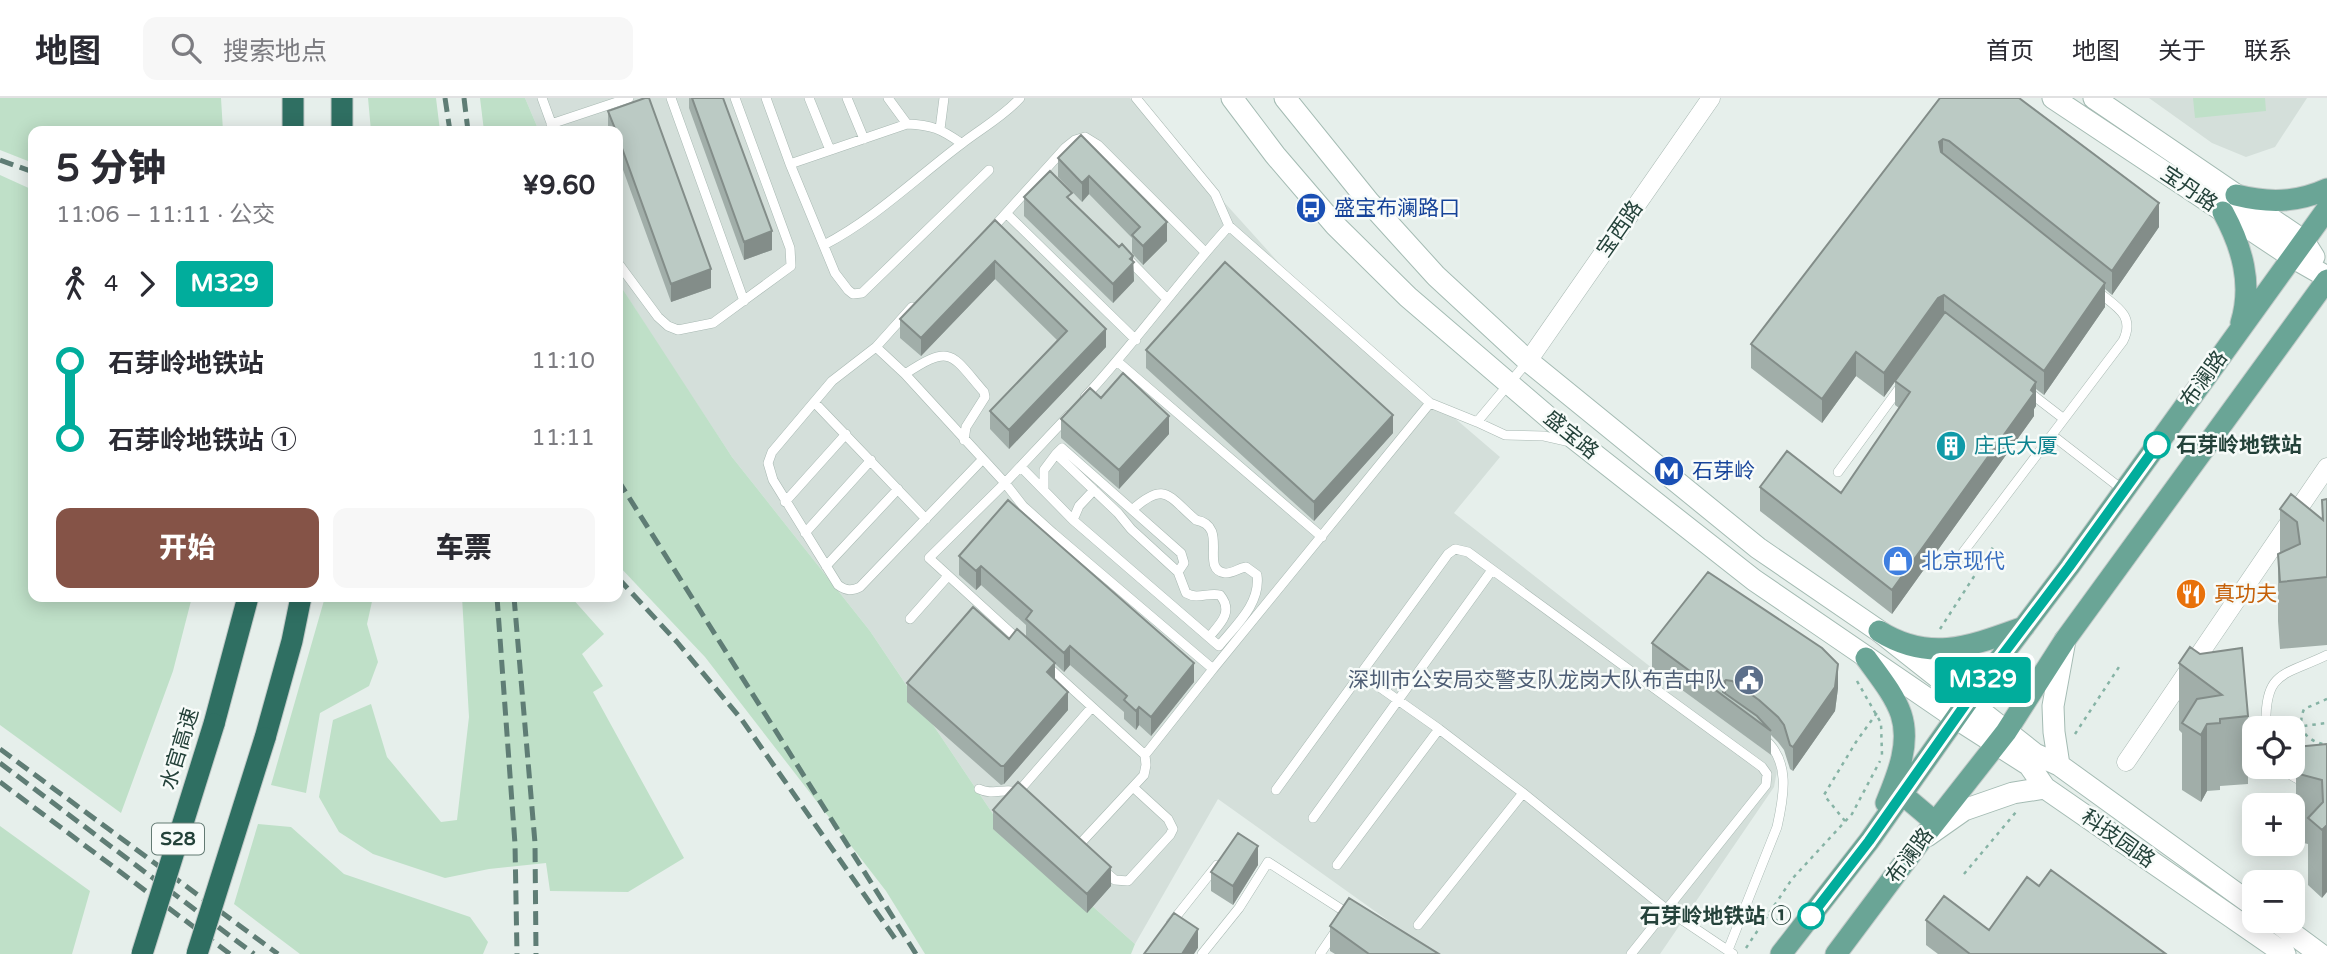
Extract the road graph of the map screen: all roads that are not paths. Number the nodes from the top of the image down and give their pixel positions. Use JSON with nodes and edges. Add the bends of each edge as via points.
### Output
{"nodes":[{"id":1,"x":292,"y":98,"type":"edge"},
{"id":2,"x":342,"y":98,"type":"edge"},
{"id":3,"x":542,"y":98,"type":"edge"},
{"id":4,"x":629,"y":98,"type":"edge"},
{"id":5,"x":671,"y":98,"type":"edge"},
{"id":6,"x":735,"y":98,"type":"edge"},
{"id":7,"x":766,"y":98,"type":"edge"},
{"id":8,"x":809,"y":98,"type":"edge"},
{"id":9,"x":846,"y":98,"type":"edge"},
{"id":10,"x":888,"y":98,"type":"edge"},
{"id":11,"x":944,"y":98,"type":"edge"},
{"id":12,"x":1020,"y":98,"type":"edge"},
{"id":13,"x":1136,"y":98,"type":"edge"},
{"id":14,"x":1232,"y":98,"type":"edge"},
{"id":15,"x":1285,"y":98,"type":"edge"},
{"id":16,"x":1711,"y":98,"type":"edge"},
{"id":17,"x":2053,"y":98,"type":"edge"},
{"id":18,"x":2094,"y":98,"type":"edge"},
{"id":19,"x":907,"y":124,"type":"junction"},
{"id":20,"x":293,"y":126,"type":"edge"},
{"id":21,"x":342,"y":126,"type":"edge"},
{"id":22,"x":551,"y":126,"type":"edge"},
{"id":23,"x":557,"y":126,"type":"edge"},
{"id":24,"x":940,"y":129,"type":"junction"},
{"id":25,"x":864,"y":139,"type":"junction"},
{"id":26,"x":961,"y":143,"type":"junction"},
{"id":27,"x":830,"y":150,"type":"junction"},
{"id":28,"x":790,"y":164,"type":"junction"},
{"id":29,"x":989,"y":170,"type":"dead end"},
{"id":30,"x":1044,"y":173,"type":"junction"},
{"id":31,"x":1054,"y":183,"type":"edge"},
{"id":32,"x":2327,"y":189,"type":"edge"},
{"id":33,"x":2229,"y":203,"type":"junction"},
{"id":34,"x":2327,"y":209,"type":"edge"},
{"id":35,"x":1007,"y":214,"type":"junction"},
{"id":36,"x":1229,"y":226,"type":"junction"},
{"id":37,"x":987,"y":234,"type":"edge"},
{"id":38,"x":824,"y":245,"type":"junction"},
{"id":39,"x":2298,"y":249,"type":"junction"},
{"id":40,"x":1120,"y":251,"type":"edge"},
{"id":41,"x":1205,"y":252,"type":"junction"},
{"id":42,"x":623,"y":270,"type":"edge"},
{"id":43,"x":2327,"y":278,"type":"edge"},
{"id":44,"x":2089,"y":285,"type":"edge"},
{"id":45,"x":1167,"y":299,"type":"junction"},
{"id":46,"x":744,"y":301,"type":"junction"},
{"id":47,"x":917,"y":302,"type":"edge"},
{"id":48,"x":2238,"y":332,"type":"junction"},
{"id":49,"x":1136,"y":340,"type":"junction"},
{"id":50,"x":876,"y":346,"type":"junction"},
{"id":51,"x":1528,"y":361,"type":"junction"},
{"id":52,"x":1118,"y":362,"type":"junction"},
{"id":53,"x":905,"y":374,"type":"junction"},
{"id":54,"x":1904,"y":382,"type":"edge"},
{"id":55,"x":1510,"y":383,"type":"junction"},
{"id":56,"x":2020,"y":385,"type":"edge"},
{"id":57,"x":1082,"y":400,"type":"edge"},
{"id":58,"x":814,"y":402,"type":"junction"},
{"id":59,"x":1430,"y":403,"type":"junction"},
{"id":60,"x":1074,"y":410,"type":"edge"},
{"id":61,"x":2064,"y":419,"type":"junction"},
{"id":62,"x":1477,"y":422,"type":"junction"},
{"id":63,"x":846,"y":434,"type":"junction"},
{"id":64,"x":2052,"y":435,"type":"junction"},
{"id":65,"x":964,"y":440,"type":"junction"},
{"id":66,"x":1584,"y":445,"type":"junction"},
{"id":67,"x":1056,"y":454,"type":"junction"},
{"id":68,"x":871,"y":460,"type":"junction"},
{"id":69,"x":982,"y":460,"type":"junction"},
{"id":70,"x":1021,"y":467,"type":"junction"},
{"id":71,"x":2327,"y":467,"type":"edge"},
{"id":72,"x":1838,"y":472,"type":"dead end"},
{"id":73,"x":1005,"y":483,"type":"junction"},
{"id":74,"x":898,"y":489,"type":"junction"},
{"id":75,"x":1094,"y":490,"type":"junction"},
{"id":76,"x":1045,"y":491,"type":"junction"},
{"id":77,"x":2124,"y":491,"type":"junction"},
{"id":78,"x":785,"y":502,"type":"junction"},
{"id":79,"x":1132,"y":510,"type":"junction"},
{"id":80,"x":926,"y":519,"type":"junction"},
{"id":81,"x":1073,"y":520,"type":"junction"},
{"id":82,"x":805,"y":533,"type":"junction"},
{"id":83,"x":1322,"y":537,"type":"junction"},
{"id":84,"x":1958,"y":559,"type":"dead end"},
{"id":85,"x":826,"y":566,"type":"junction"},
{"id":86,"x":1492,"y":570,"type":"junction"},
{"id":87,"x":1178,"y":572,"type":"junction"},
{"id":88,"x":948,"y":576,"type":"junction"},
{"id":89,"x":247,"y":602,"type":"edge"},
{"id":90,"x":300,"y":602,"type":"edge"},
{"id":91,"x":910,"y":619,"type":"dead end"},
{"id":92,"x":2024,"y":627,"type":"junction"},
{"id":93,"x":1878,"y":631,"type":"junction"},
{"id":94,"x":1209,"y":638,"type":"junction"},
{"id":95,"x":2065,"y":640,"type":"junction"},
{"id":96,"x":1031,"y":651,"type":"edge"},
{"id":97,"x":2327,"y":655,"type":"edge"},
{"id":98,"x":1866,"y":658,"type":"junction"},
{"id":99,"x":1041,"y":660,"type":"edge"},
{"id":100,"x":1213,"y":669,"type":"junction"},
{"id":101,"x":1361,"y":674,"type":"junction"},
{"id":102,"x":1398,"y":700,"type":"junction"},
{"id":103,"x":1092,"y":707,"type":"junction"},
{"id":104,"x":1962,"y":710,"type":"junction"},
{"id":105,"x":2266,"y":716,"type":"edge"},
{"id":106,"x":1439,"y":729,"type":"junction"},
{"id":107,"x":1760,"y":736,"type":"edge"},
{"id":108,"x":2002,"y":738,"type":"junction"},
{"id":109,"x":1145,"y":755,"type":"junction"},
{"id":110,"x":2126,"y":762,"type":"dead end"},
{"id":111,"x":2059,"y":765,"type":"junction"},
{"id":112,"x":2298,"y":779,"type":"edge"},
{"id":113,"x":2327,"y":785,"type":"edge"},
{"id":114,"x":1133,"y":787,"type":"junction"},
{"id":115,"x":2045,"y":788,"type":"junction"},
{"id":116,"x":979,"y":789,"type":"dead end"},
{"id":117,"x":1276,"y":790,"type":"dead end"},
{"id":118,"x":1018,"y":792,"type":"junction"},
{"id":119,"x":1523,"y":793,"type":"junction"},
{"id":120,"x":1903,"y":795,"type":"junction"},
{"id":121,"x":1028,"y":801,"type":"edge"},
{"id":122,"x":1313,"y":818,"type":"dead end"},
{"id":123,"x":1928,"y":831,"type":"junction"},
{"id":124,"x":1068,"y":837,"type":"edge"},
{"id":125,"x":1869,"y":841,"type":"junction"},
{"id":126,"x":1227,"y":852,"type":"edge"},
{"id":127,"x":1085,"y":853,"type":"junction"},
{"id":128,"x":1257,"y":855,"type":"edge"},
{"id":129,"x":1268,"y":862,"type":"junction"},
{"id":130,"x":1337,"y":865,"type":"dead end"},
{"id":131,"x":2242,"y":897,"type":"edge"},
{"id":132,"x":1666,"y":909,"type":"junction"},
{"id":133,"x":1347,"y":914,"type":"junction"},
{"id":134,"x":1358,"y":920,"type":"edge"},
{"id":135,"x":1418,"y":925,"type":"dead end"},
{"id":136,"x":2292,"y":933,"type":"edge"},
{"id":137,"x":1164,"y":934,"type":"edge"},
{"id":138,"x":1730,"y":952,"type":"edge"},
{"id":139,"x":142,"y":954,"type":"edge"},
{"id":140,"x":197,"y":954,"type":"edge"},
{"id":141,"x":1202,"y":954,"type":"edge"},
{"id":142,"x":1320,"y":954,"type":"edge"},
{"id":143,"x":1631,"y":954,"type":"edge"},
{"id":144,"x":1781,"y":954,"type":"edge"},
{"id":145,"x":1836,"y":954,"type":"edge"},
{"id":146,"x":2285,"y":954,"type":"edge"},
{"id":147,"x":2320,"y":954,"type":"edge"}],
"edges":[{"from":1,"to":20,"type":"highway"},
{"from":2,"to":21,"type":"highway"},
{"from":3,"to":22,"type":"lane"},
{"from":4,"to":23,"type":"lane"},
{"from":5,"to":46,"type":"lane"},
{"from":6,"to":46,"type":"lane","via":[[792,257],[786,271]]},
{"from":7,"to":28,"type":"lane"},
{"from":8,"to":27,"type":"lane"},
{"from":9,"to":25,"type":"lane"},
{"from":10,"to":19,"type":"lane"},
{"from":11,"to":24,"type":"lane"},
{"from":12,"to":26,"type":"lane"},
{"from":13,"to":36,"type":"lane","via":[[1215,194]]},
{"from":14,"to":55,"type":"main road","name":"盛宝路","via":[[1335,225],[1408,298]]},
{"from":15,"to":51,"type":"main road","name":"盛宝路","via":[[1436,276]]},
{"from":16,"to":51,"type":"street","name":"宝西路"},
{"from":17,"to":33,"type":"main road","name":"宝丹路"},
{"from":18,"to":33,"type":"main road","name":"宝丹路"},
{"from":19,"to":24,"type":"lane"},
{"from":19,"to":25,"type":"lane"},
{"from":24,"to":26,"type":"lane"},
{"from":25,"to":27,"type":"lane"},
{"from":26,"to":38,"type":"lane","via":[[851,231]]},
{"from":27,"to":28,"type":"lane"},
{"from":28,"to":38,"type":"lane"},
{"from":29,"to":38,"type":"lane","via":[[862,293],[848,290]]},
{"from":30,"to":31,"type":"lane"},
{"from":30,"to":35,"type":"lane"},
{"from":30,"to":41,"type":"lane","via":[[1065,148],[1085,137],[1090,139]]},
{"from":32,"to":33,"type":"main road","via":[[2286,201]]},
{"from":33,"to":39,"type":"main road","name":"宝丹路"},
{"from":33,"to":48,"type":"main road","via":[[2247,284]]},
{"from":34,"to":39,"type":"main road","name":"布澜路"},
{"from":35,"to":37,"type":"lane"},
{"from":35,"to":49,"type":"lane"},
{"from":36,"to":41,"type":"lane"},
{"from":36,"to":59,"type":"lane"},
{"from":39,"to":43,"type":"main road","name":"宝丹路"},
{"from":39,"to":48,"type":"main road","name":"布澜路"},
{"from":40,"to":45,"type":"lane"},
{"from":41,"to":45,"type":"lane"},
{"from":42,"to":46,"type":"lane","via":[[658,317],[678,330],[713,323]]},
{"from":43,"to":95,"type":"main road","name":"布澜路"},
{"from":44,"to":61,"type":"lane","via":[[2120,310],[2128,330]]},
{"from":45,"to":49,"type":"lane"},
{"from":47,"to":50,"type":"lane"},
{"from":48,"to":77,"type":"main road","name":"布澜路"},
{"from":49,"to":52,"type":"lane"},
{"from":50,"to":53,"type":"lane"},
{"from":50,"to":58,"type":"lane","via":[[832,381]]},
{"from":51,"to":55,"type":"lane"},
{"from":51,"to":93,"type":"main road","name":"盛宝路","via":[[1758,548]]},
{"from":52,"to":57,"type":"lane"},
{"from":52,"to":83,"type":"lane"},
{"from":53,"to":65,"type":"lane"},
{"from":53,"to":65,"type":"lane","via":[[930,358],[954,357],[985,397],[965,427]]},
{"from":54,"to":72,"type":"lane"},
{"from":55,"to":62,"type":"lane"},
{"from":55,"to":66,"type":"main road","name":"盛宝路"},
{"from":56,"to":61,"type":"lane"},
{"from":58,"to":63,"type":"lane"},
{"from":58,"to":78,"type":"lane","via":[[769,458],[771,475]]},
{"from":59,"to":62,"type":"lane"},
{"from":59,"to":83,"type":"lane"},
{"from":60,"to":70,"type":"lane"},
{"from":61,"to":64,"type":"lane"},
{"from":62,"to":66,"type":"lane","via":[[1505,435],[1544,436]]},
{"from":63,"to":68,"type":"lane"},
{"from":63,"to":78,"type":"lane"},
{"from":64,"to":77,"type":"lane"},
{"from":64,"to":84,"type":"lane"},
{"from":65,"to":69,"type":"lane"},
{"from":66,"to":98,"type":"main road","name":"盛宝路","via":[[1754,580]]},
{"from":67,"to":75,"type":"lane"},
{"from":67,"to":76,"type":"lane","via":[[1044,470]]},
{"from":67,"to":79,"type":"lane","via":[[1062,448]]},
{"from":68,"to":74,"type":"lane"},
{"from":68,"to":82,"type":"lane"},
{"from":69,"to":73,"type":"lane"},
{"from":69,"to":80,"type":"lane"},
{"from":70,"to":73,"type":"lane"},
{"from":70,"to":76,"type":"lane"},
{"from":71,"to":110,"type":"street"},
{"from":73,"to":88,"type":"lane","via":[[929,558]]},
{"from":73,"to":100,"type":"lane","via":[[1053,533]]},
{"from":74,"to":80,"type":"lane"},
{"from":74,"to":85,"type":"lane"},
{"from":75,"to":81,"type":"lane"},
{"from":75,"to":87,"type":"lane"},
{"from":76,"to":81,"type":"lane"},
{"from":77,"to":92,"type":"main road","name":"布澜路"},
{"from":78,"to":82,"type":"lane"},
{"from":79,"to":87,"type":"lane","via":[[1181,553],[1184,564]]},
{"from":79,"to":94,"type":"lane","via":[[1150,495],[1166,494],[1210,527],[1214,566],[1219,571],[1229,574],[1246,567],[1257,575],[1248,610],[1219,646]]},
{"from":80,"to":85,"type":"lane","via":[[860,587],[845,590]]},
{"from":81,"to":94,"type":"lane"},
{"from":82,"to":85,"type":"lane"},
{"from":83,"to":100,"type":"lane"},
{"from":86,"to":101,"type":"lane","via":[[1461,549],[1448,554]]},
{"from":86,"to":102,"type":"lane"},
{"from":86,"to":132,"type":"lane","via":[[1768,774],[1766,786]]},
{"from":87,"to":94,"type":"lane","via":[[1186,593],[1198,597],[1216,594],[1224,599],[1225,618]]},
{"from":88,"to":91,"type":"lane"},
{"from":88,"to":96,"type":"lane"},
{"from":89,"to":139,"type":"highway","name":"水官高速","number":"S28","bridge":true},
{"from":90,"to":140,"type":"highway","number":"S28","bridge":true,"via":[[265,738]]},
{"from":92,"to":93,"type":"main road","via":[[1941,650],[1897,642]]},
{"from":92,"to":104,"type":"main road","name":"布澜路"},
{"from":93,"to":104,"type":"main road","name":"盛宝路"},
{"from":95,"to":108,"type":"main road","name":"布澜路"},
{"from":95,"to":111,"type":"main road","via":[[2053,706]]},
{"from":97,"to":105,"type":"lane","via":[[2287,671],[2276,681],[2267,697]]},
{"from":98,"to":104,"type":"main road","name":"盛宝路"},
{"from":98,"to":125,"type":"main road","via":[[1901,714],[1904,734],[1899,773]]},
{"from":99,"to":103,"type":"lane"},
{"from":100,"to":109,"type":"lane"},
{"from":101,"to":102,"type":"lane"},
{"from":101,"to":117,"type":"lane"},
{"from":102,"to":106,"type":"lane"},
{"from":102,"to":122,"type":"lane"},
{"from":103,"to":109,"type":"lane"},
{"from":103,"to":118,"type":"lane"},
{"from":104,"to":108,"type":"main road","name":"科技园路"},
{"from":104,"to":120,"type":"main road","name":"布澜路"},
{"from":106,"to":119,"type":"lane"},
{"from":106,"to":130,"type":"lane"},
{"from":107,"to":138,"type":"lane","via":[[1778,753],[1781,809]]},
{"from":108,"to":111,"type":"main road","name":"科技园路"},
{"from":108,"to":115,"type":"main road","name":"科技园路"},
{"from":108,"to":123,"type":"main road","name":"布澜路"},
{"from":109,"to":114,"type":"lane","via":[[1144,775]]},
{"from":111,"to":131,"type":"main road","name":"科技园路"},
{"from":112,"to":113,"type":"lane"},
{"from":114,"to":127,"type":"lane"},
{"from":114,"to":127,"type":"lane","via":[[1168,819],[1170,835],[1128,881],[1115,880]]},
{"from":115,"to":123,"type":"main road","via":[[2013,793],[1964,810]]},
{"from":115,"to":146,"type":"main road","name":"科技园路"},
{"from":116,"to":118,"type":"lane","via":[[989,794]]},
{"from":118,"to":121,"type":"lane"},
{"from":119,"to":132,"type":"lane"},
{"from":119,"to":135,"type":"lane"},
{"from":120,"to":123,"type":"main road"},
{"from":120,"to":125,"type":"main road","name":"布澜路"},
{"from":123,"to":145,"type":"main road","name":"布澜路"},
{"from":124,"to":127,"type":"lane"},
{"from":125,"to":144,"type":"main road","name":"布澜路"},
{"from":126,"to":137,"type":"lane"},
{"from":128,"to":129,"type":"lane"},
{"from":129,"to":133,"type":"lane"},
{"from":129,"to":141,"type":"lane"},
{"from":132,"to":138,"type":"lane"},
{"from":132,"to":143,"type":"lane"},
{"from":133,"to":134,"type":"lane"},
{"from":133,"to":142,"type":"lane"},
{"from":136,"to":147,"type":"main road"}]}
